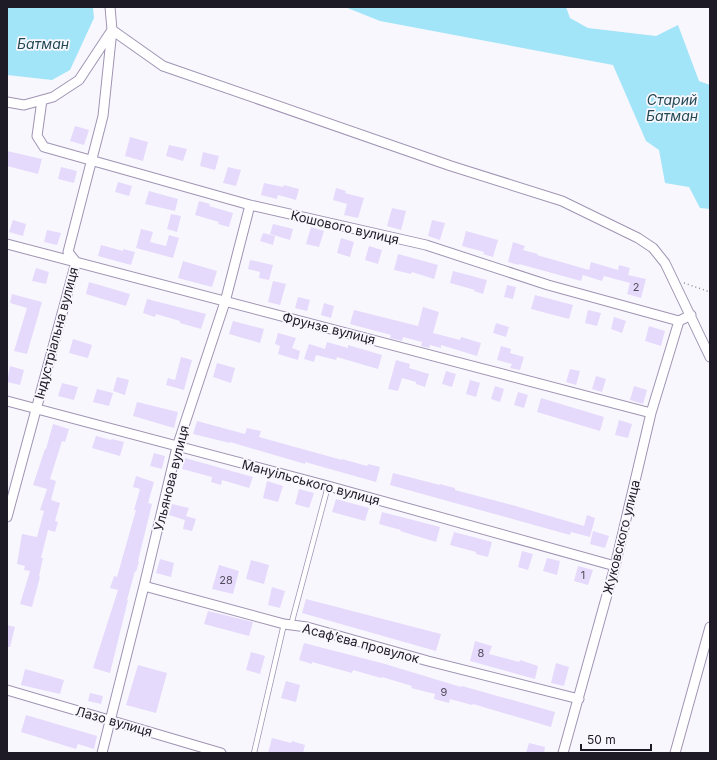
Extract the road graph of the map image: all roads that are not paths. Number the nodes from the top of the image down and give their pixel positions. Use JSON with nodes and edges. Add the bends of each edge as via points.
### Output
{"nodes":[{"id":1,"x":110,"y":7,"type":"edge"},
{"id":2,"x":112,"y":30,"type":"junction"},
{"id":3,"x":42,"y":100,"type":"junction"},
{"id":4,"x":7,"y":102,"type":"edge"},
{"id":5,"x":92,"y":162,"type":"junction"},
{"id":6,"x":250,"y":205,"type":"junction"},
{"id":7,"x":7,"y":244,"type":"edge"},
{"id":8,"x":76,"y":262,"type":"junction"},
{"id":9,"x":225,"y":302,"type":"junction"},
{"id":10,"x":690,"y":314,"type":"junction"},
{"id":11,"x":679,"y":321,"type":"junction"},
{"id":12,"x":710,"y":357,"type":"edge"},
{"id":13,"x":7,"y":401,"type":"edge"},
{"id":14,"x":35,"y":410,"type":"junction"},
{"id":15,"x":651,"y":413,"type":"junction"},
{"id":16,"x":177,"y":447,"type":"junction"},
{"id":17,"x":328,"y":486,"type":"junction"},
{"id":18,"x":7,"y":518,"type":"edge"},
{"id":19,"x":615,"y":566,"type":"junction"},
{"id":20,"x":144,"y":586,"type":"junction"},
{"id":21,"x":287,"y":624,"type":"junction"},
{"id":22,"x":710,"y":626,"type":"edge"},
{"id":23,"x":7,"y":690,"type":"edge"},
{"id":24,"x":579,"y":699,"type":"junction"},
{"id":25,"x":111,"y":720,"type":"junction"},
{"id":26,"x":102,"y":753,"type":"edge"},
{"id":27,"x":221,"y":753,"type":"edge"},
{"id":28,"x":254,"y":753,"type":"edge"},
{"id":29,"x":563,"y":753,"type":"edge"},
{"id":30,"x":675,"y":753,"type":"edge"}],
"edges":[{"from":1,"to":2,"type":"street","name":"Індустріальна вулиця"},
{"from":2,"to":3,"type":"street","via":[[79,80],[53,97]]},
{"from":2,"to":5,"type":"street","name":"Індустріальна вулиця","via":[[103,116]]},
{"from":2,"to":10,"type":"street","via":[[163,66],[451,166],[562,201],[638,238],[654,248],[665,263]]},
{"from":3,"to":4,"type":"street","via":[[24,105]]},
{"from":3,"to":5,"type":"street","name":"Кошового вулиця","via":[[37,136],[44,147]]},
{"from":5,"to":6,"type":"street","name":"Кошового вулиця"},
{"from":5,"to":8,"type":"street","name":"Індустріальна вулиця","via":[[68,252]]},
{"from":6,"to":9,"type":"street","name":"Ульянова вулиця"},
{"from":6,"to":11,"type":"street","name":"Кошового вулиця","via":[[426,245],[548,285]]},
{"from":7,"to":8,"type":"street","name":"Фрунзе вулиця"},
{"from":8,"to":9,"type":"street","name":"Фрунзе вулиця"},
{"from":8,"to":14,"type":"street","name":"Індустріальна вулиця"},
{"from":9,"to":15,"type":"street","name":"Фрунзе вулиця"},
{"from":9,"to":16,"type":"street","name":"Ульянова вулиця"},
{"from":10,"to":11,"type":"street"},
{"from":10,"to":12,"type":"street"},
{"from":11,"to":15,"type":"street","name":"Жуковского улица"},
{"from":13,"to":14,"type":"street","name":"Мануільського вулиця"},
{"from":14,"to":16,"type":"street","name":"Мануільського вулиця"},
{"from":14,"to":18,"type":"street","name":"Індустріальна вулиця"},
{"from":15,"to":19,"type":"street","name":"Жуковского улица"},
{"from":16,"to":17,"type":"street","name":"Мануільського вулиця"},
{"from":16,"to":20,"type":"street","name":"Ульянова вулиця"},
{"from":17,"to":19,"type":"street","name":"Мануільського вулиця"},
{"from":17,"to":21,"type":"lane"},
{"from":19,"to":24,"type":"street","name":"Жуковского улица"},
{"from":20,"to":21,"type":"street","name":"Асаф’єва провулок"},
{"from":20,"to":25,"type":"street","name":"Ульянова вулиця"},
{"from":21,"to":24,"type":"street","name":"Асаф’єва провулок","via":[[307,627]]},
{"from":21,"to":28,"type":"lane"},
{"from":22,"to":30,"type":"street"},
{"from":23,"to":25,"type":"street","name":"Лазо вулиця"},
{"from":24,"to":29,"type":"street","name":"Жуковского улица"},
{"from":25,"to":26,"type":"street","name":"Ульянова вулиця"},
{"from":25,"to":27,"type":"street","name":"Лазо вулиця"}]}
